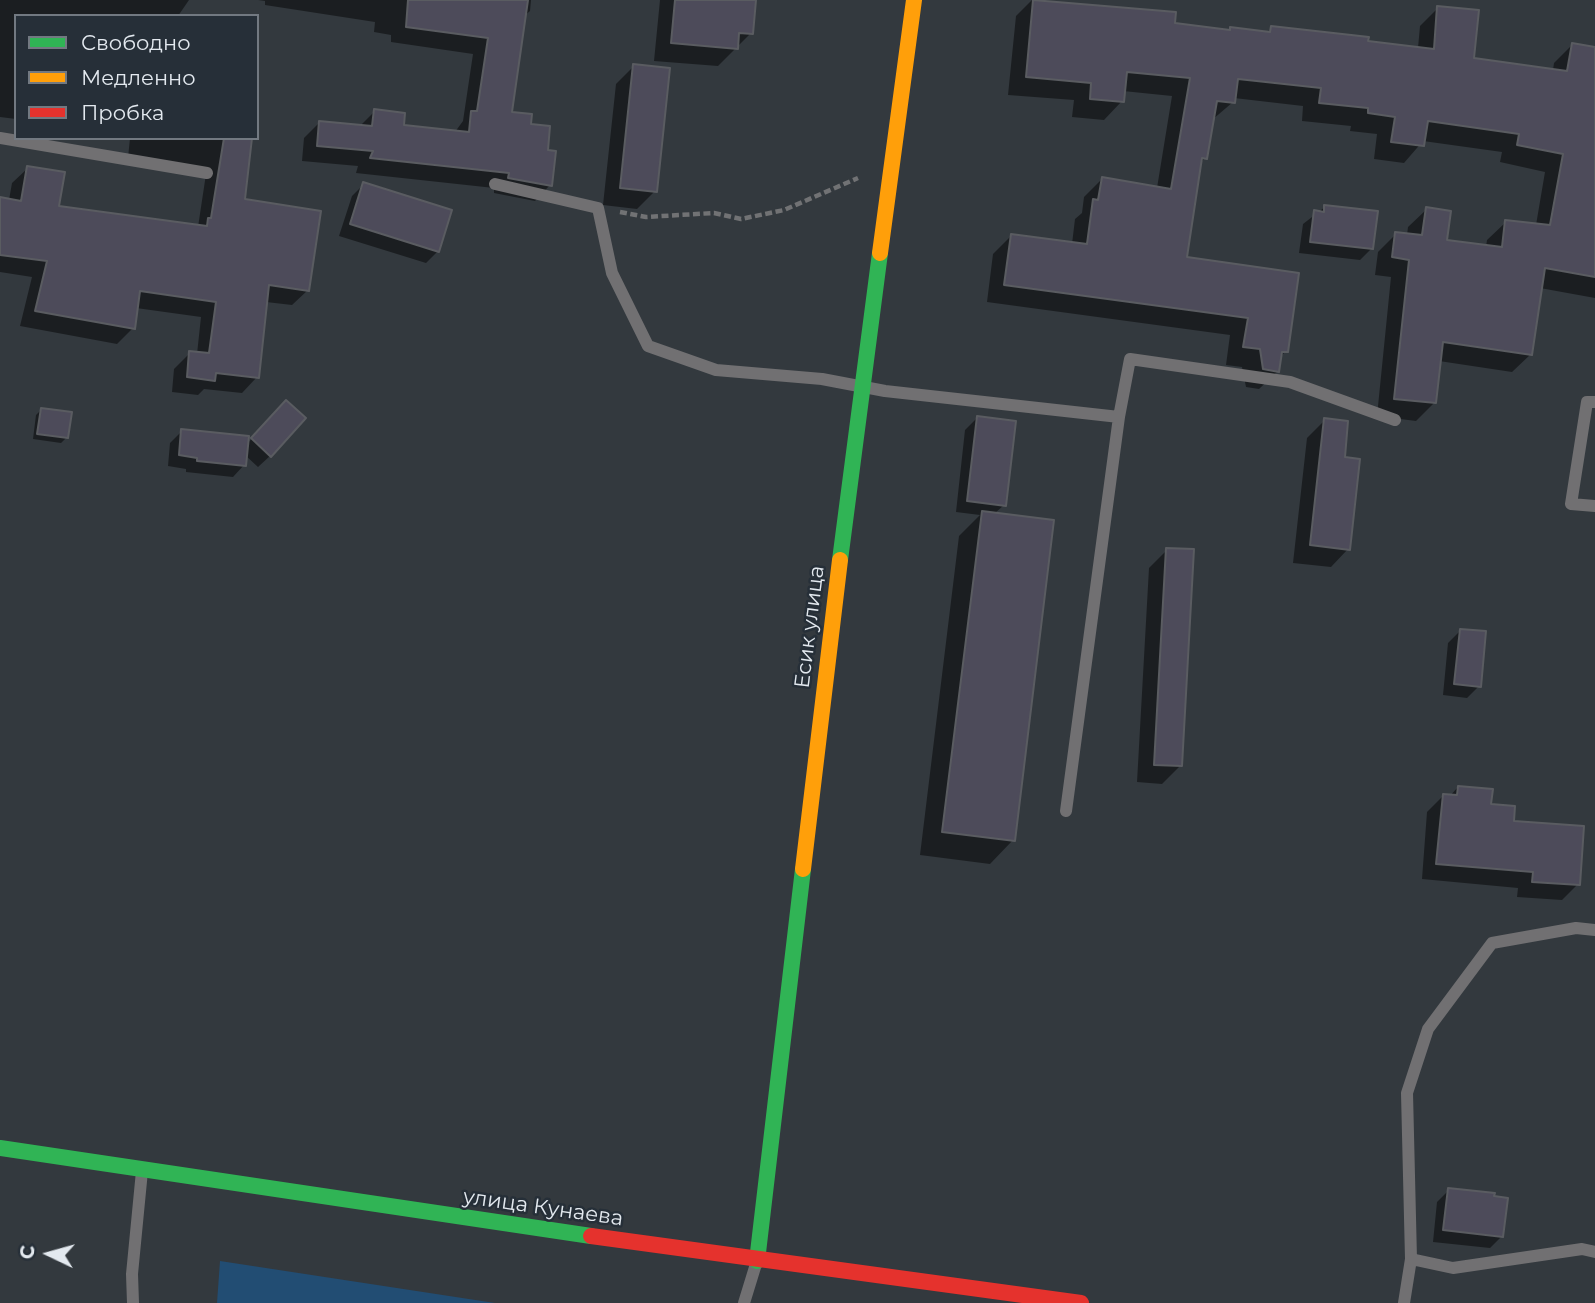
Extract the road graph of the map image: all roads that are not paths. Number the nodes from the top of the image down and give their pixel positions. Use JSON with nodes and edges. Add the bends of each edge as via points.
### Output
{"nodes":[{"id":1,"x":914,"y":0,"type":"edge"},
{"id":2,"x":0,"y":138,"type":"edge"},
{"id":3,"x":207,"y":173,"type":"dead end"},
{"id":4,"x":495,"y":184,"type":"dead end"},
{"id":5,"x":864,"y":385,"type":"junction"},
{"id":6,"x":1595,"y":402,"type":"edge"},
{"id":7,"x":1119,"y":417,"type":"junction"},
{"id":8,"x":1395,"y":420,"type":"dead end"},
{"id":9,"x":1595,"y":506,"type":"edge"},
{"id":10,"x":1066,"y":811,"type":"dead end"},
{"id":11,"x":1595,"y":930,"type":"edge"},
{"id":12,"x":0,"y":1149,"type":"edge"},
{"id":13,"x":142,"y":1170,"type":"junction"},
{"id":14,"x":1595,"y":1252,"type":"edge"},
{"id":15,"x":1411,"y":1259,"type":"junction"},
{"id":16,"x":757,"y":1261,"type":"junction"},
{"id":17,"x":133,"y":1303,"type":"edge"},
{"id":18,"x":744,"y":1303,"type":"edge"},
{"id":19,"x":1081,"y":1303,"type":"edge"},
{"id":20,"x":1404,"y":1303,"type":"edge"}],
"edges":[{"from":1,"to":5,"type":"street","name":"Есик улица"},
{"from":2,"to":3,"type":"lane"},
{"from":4,"to":5,"type":"lane","via":[[598,208],[612,273],[648,346],[716,370]]},
{"from":5,"to":7,"type":"lane"},
{"from":5,"to":16,"type":"street","name":"Есик улица"},
{"from":6,"to":9,"type":"lane","via":[[1587,402],[1571,504]]},
{"from":7,"to":8,"type":"lane","via":[[1130,359],[1290,382]]},
{"from":7,"to":10,"type":"lane"},
{"from":11,"to":15,"type":"lane","via":[[1576,928],[1492,943],[1428,1029],[1407,1093]]},
{"from":12,"to":13,"type":"street","name":"улица Кунаева"},
{"from":13,"to":16,"type":"street","name":"улица Кунаева"},
{"from":13,"to":17,"type":"lane"},
{"from":14,"to":15,"type":"lane","via":[[1582,1249],[1453,1268]]},
{"from":15,"to":20,"type":"lane"},
{"from":16,"to":18,"type":"lane"},
{"from":16,"to":19,"type":"street","name":"улица Кунаева"}]}
